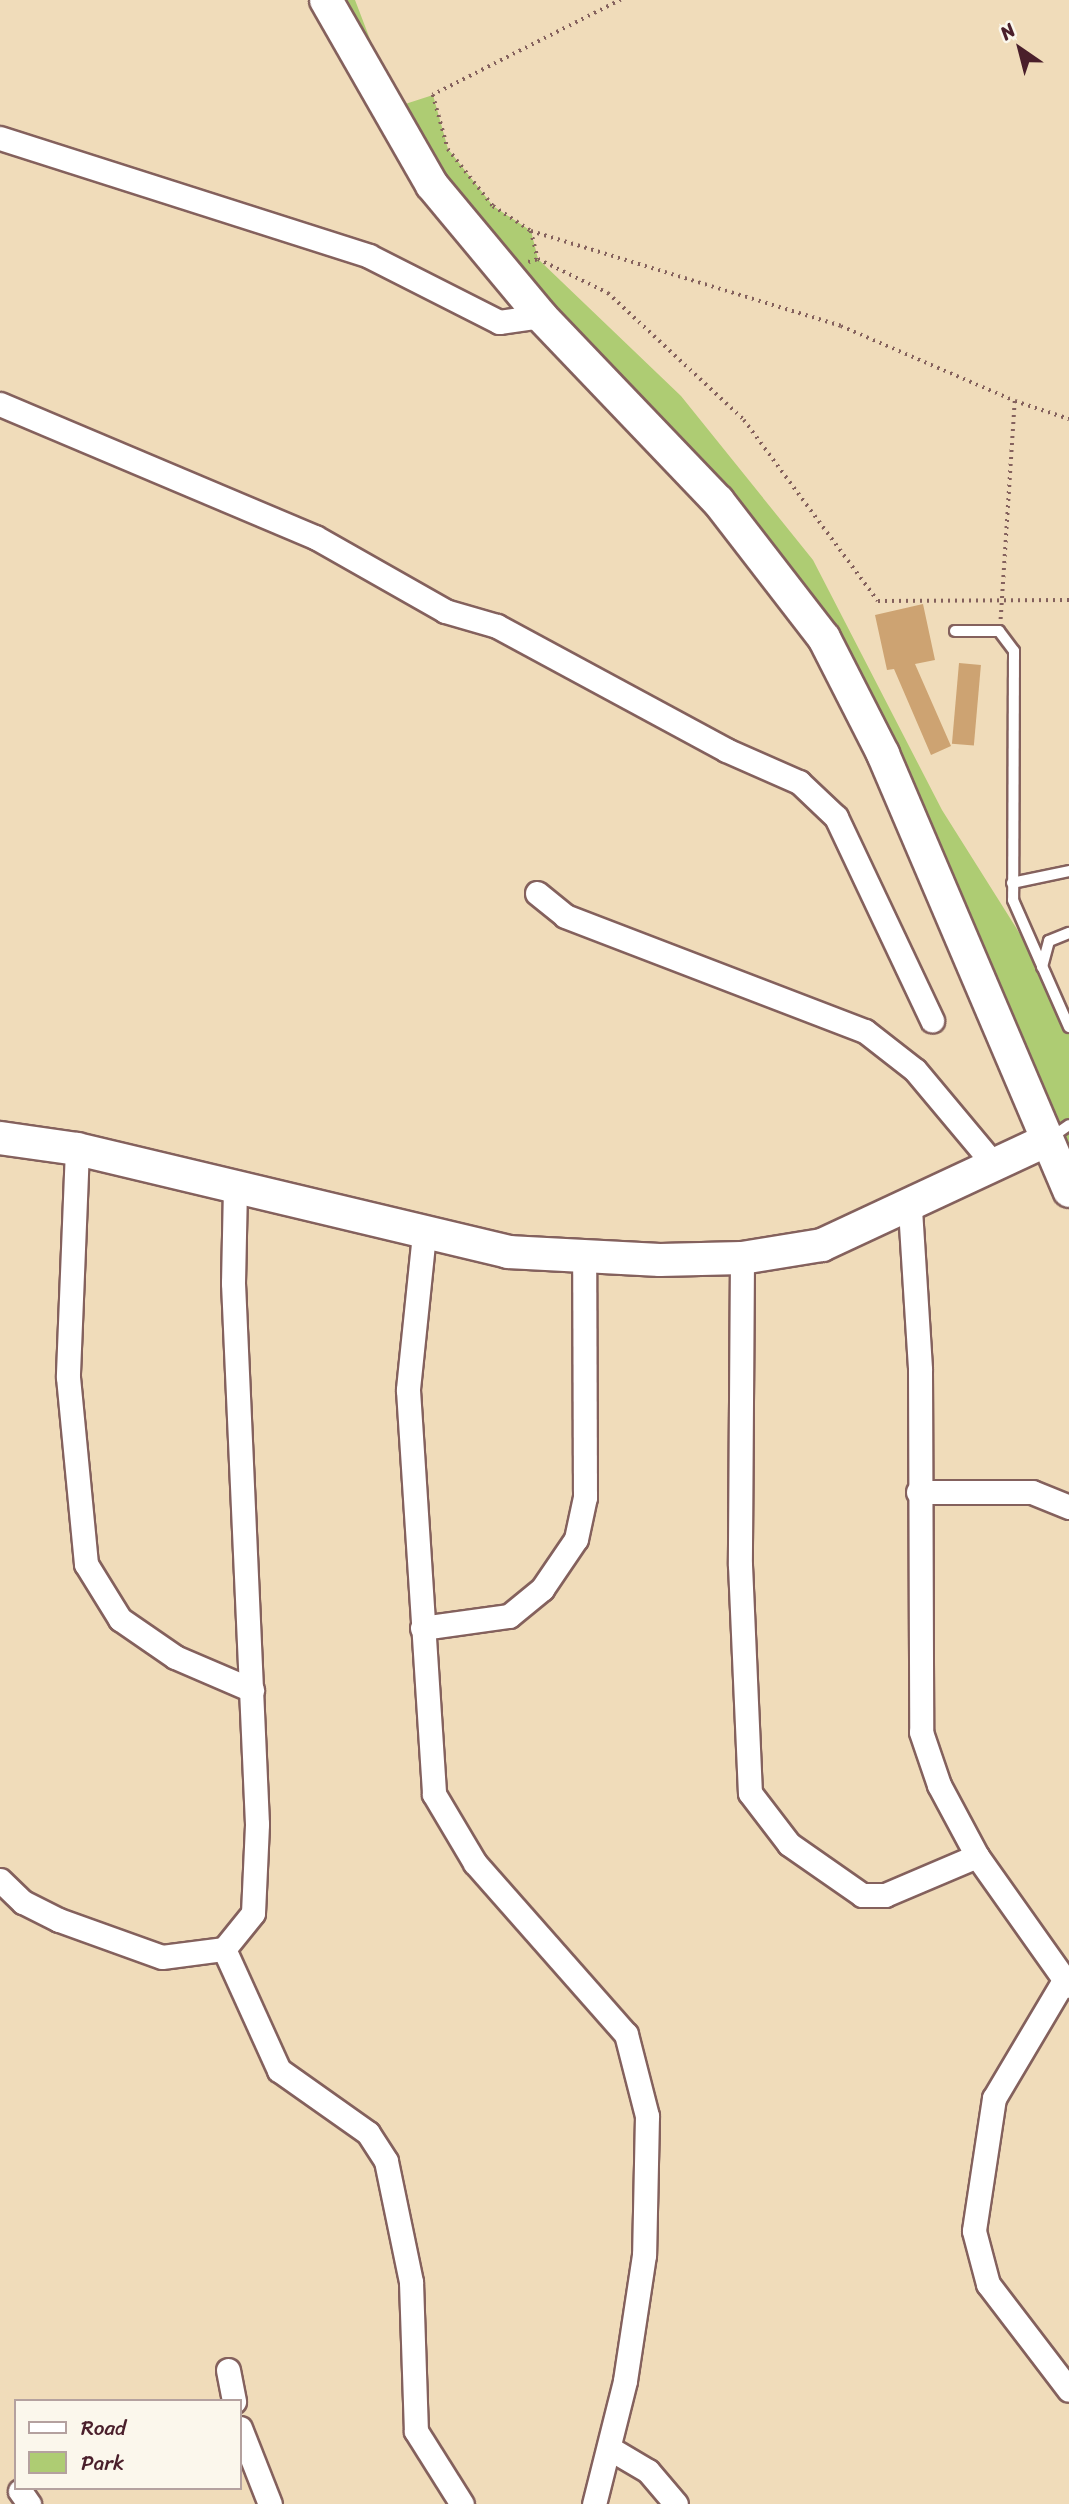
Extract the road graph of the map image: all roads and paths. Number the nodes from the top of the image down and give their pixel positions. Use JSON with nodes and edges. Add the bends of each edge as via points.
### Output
{"nodes":[{"id":1,"x":326,"y":0,"type":"edge"},
{"id":2,"x":621,"y":0,"type":"edge"},
{"id":3,"x":0,"y":138,"type":"edge"},
{"id":4,"x":531,"y":231,"type":"junction"},
{"id":5,"x":538,"y":259,"type":"junction"},
{"id":6,"x":498,"y":268,"type":"junction"},
{"id":7,"x":541,"y":316,"type":"junction"},
{"id":8,"x":1015,"y":401,"type":"junction"},
{"id":9,"x":0,"y":404,"type":"edge"},
{"id":10,"x":1069,"y":419,"type":"edge"},
{"id":11,"x":1069,"y":600,"type":"edge"},
{"id":12,"x":1004,"y":601,"type":"junction"},
{"id":13,"x":955,"y":631,"type":"dead end"},
{"id":14,"x":999,"y":631,"type":"junction"},
{"id":15,"x":1069,"y":871,"type":"edge"},
{"id":16,"x":1012,"y":883,"type":"junction"},
{"id":17,"x":537,"y":893,"type":"dead end"},
{"id":18,"x":1069,"y":933,"type":"edge"},
{"id":19,"x":1042,"y":970,"type":"junction"},
{"id":20,"x":932,"y":1020,"type":"dead end"},
{"id":21,"x":1069,"y":1027,"type":"edge"},
{"id":22,"x":1058,"y":1133,"type":"edge"},
{"id":23,"x":0,"y":1138,"type":"edge"},
{"id":24,"x":77,"y":1149,"type":"junction"},
{"id":25,"x":996,"y":1167,"type":"junction"},
{"id":26,"x":236,"y":1190,"type":"junction"},
{"id":27,"x":1069,"y":1191,"type":"edge"},
{"id":28,"x":910,"y":1209,"type":"junction"},
{"id":29,"x":424,"y":1234,"type":"junction"},
{"id":30,"x":584,"y":1258,"type":"junction"},
{"id":31,"x":742,"y":1258,"type":"junction"},
{"id":32,"x":918,"y":1492,"type":"junction"},
{"id":33,"x":1069,"y":1507,"type":"edge"},
{"id":34,"x":422,"y":1628,"type":"junction"},
{"id":35,"x":252,"y":1690,"type":"junction"},
{"id":36,"x":977,"y":1856,"type":"junction"},
{"id":37,"x":0,"y":1881,"type":"edge"},
{"id":38,"x":224,"y":1949,"type":"junction"},
{"id":39,"x":1066,"y":1984,"type":"edge"},
{"id":40,"x":228,"y":2370,"type":"dead end"},
{"id":41,"x":1069,"y":2390,"type":"edge"},
{"id":42,"x":234,"y":2399,"type":"edge"},
{"id":43,"x":242,"y":2433,"type":"edge"},
{"id":44,"x":609,"y":2448,"type":"junction"},
{"id":45,"x":270,"y":2504,"type":"edge"},
{"id":46,"x":462,"y":2504,"type":"edge"},
{"id":47,"x":594,"y":2504,"type":"edge"},
{"id":48,"x":676,"y":2504,"type":"edge"}],
"edges":[{"from":1,"to":6,"type":"main road","via":[[389,120]]},
{"from":2,"to":4,"type":"path","via":[[433,95],[448,149],[493,206]]},
{"from":3,"to":7,"type":"street","via":[[369,256],[499,322]]},
{"from":4,"to":5,"type":"path"},
{"from":4,"to":8,"type":"path","via":[[841,326]]},
{"from":5,"to":6,"type":"path"},
{"from":5,"to":12,"type":"path","via":[[608,293],[744,421],[878,601]]},
{"from":6,"to":7,"type":"main road"},
{"from":7,"to":22,"type":"main road","via":[[726,510],[824,638],[883,754]]},
{"from":8,"to":10,"type":"path"},
{"from":8,"to":12,"type":"path"},
{"from":9,"to":20,"type":"street","via":[[315,537],[445,611],[497,626],[726,750],[799,782],[836,817]]},
{"from":11,"to":12,"type":"path"},
{"from":12,"to":14,"type":"path"},
{"from":13,"to":14,"type":"lane"},
{"from":14,"to":16,"type":"lane","via":[[1014,651]]},
{"from":15,"to":16,"type":"lane"},
{"from":16,"to":19,"type":"lane","via":[[1018,916]]},
{"from":17,"to":25,"type":"street","via":[[565,916],[865,1031],[915,1070]]},
{"from":18,"to":19,"type":"lane","via":[[1049,941]]},
{"from":19,"to":21,"type":"lane"},
{"from":22,"to":25,"type":"main road"},
{"from":22,"to":27,"type":"main road"},
{"from":23,"to":24,"type":"main road"},
{"from":24,"to":26,"type":"main road"},
{"from":24,"to":35,"type":"street","via":[[68,1377],[86,1564],[120,1619],[175,1657]]},
{"from":25,"to":28,"type":"main road"},
{"from":26,"to":29,"type":"main road"},
{"from":26,"to":35,"type":"street","via":[[233,1283]]},
{"from":28,"to":31,"type":"main road","via":[[822,1245]]},
{"from":28,"to":32,"type":"street","via":[[918,1305]]},
{"from":29,"to":30,"type":"main road","via":[[508,1252]]},
{"from":29,"to":34,"type":"street","via":[[408,1390]]},
{"from":30,"to":31,"type":"main road"},
{"from":30,"to":34,"type":"street","via":[[584,1497],[576,1539],[542,1589],[509,1616]]},
{"from":31,"to":36,"type":"street","via":[[740,1579],[750,1793],[789,1844],[862,1895],[885,1895]]},
{"from":32,"to":33,"type":"street","via":[[1032,1492]]},
{"from":32,"to":36,"type":"street","via":[[921,1732],[939,1785]]},
{"from":34,"to":44,"type":"street","via":[[426,1744],[443,1818],[475,1863],[614,2015],[639,2071],[647,2116],[644,2255]]},
{"from":35,"to":38,"type":"street","via":[[256,1896],[249,1921]]},
{"from":36,"to":39,"type":"street"},
{"from":37,"to":38,"type":"street","via":[[23,1902],[142,1953],[183,1959]]},
{"from":38,"to":46,"type":"street","via":[[279,2070],[298,2089],[368,2133],[386,2161],[411,2282],[416,2431]]},
{"from":39,"to":41,"type":"street","via":[[994,2098],[974,2231],[988,2284]]},
{"from":40,"to":42,"type":"street"},
{"from":43,"to":45,"type":"street"},
{"from":44,"to":47,"type":"street"},
{"from":44,"to":48,"type":"street","via":[[648,2471]]}]}
